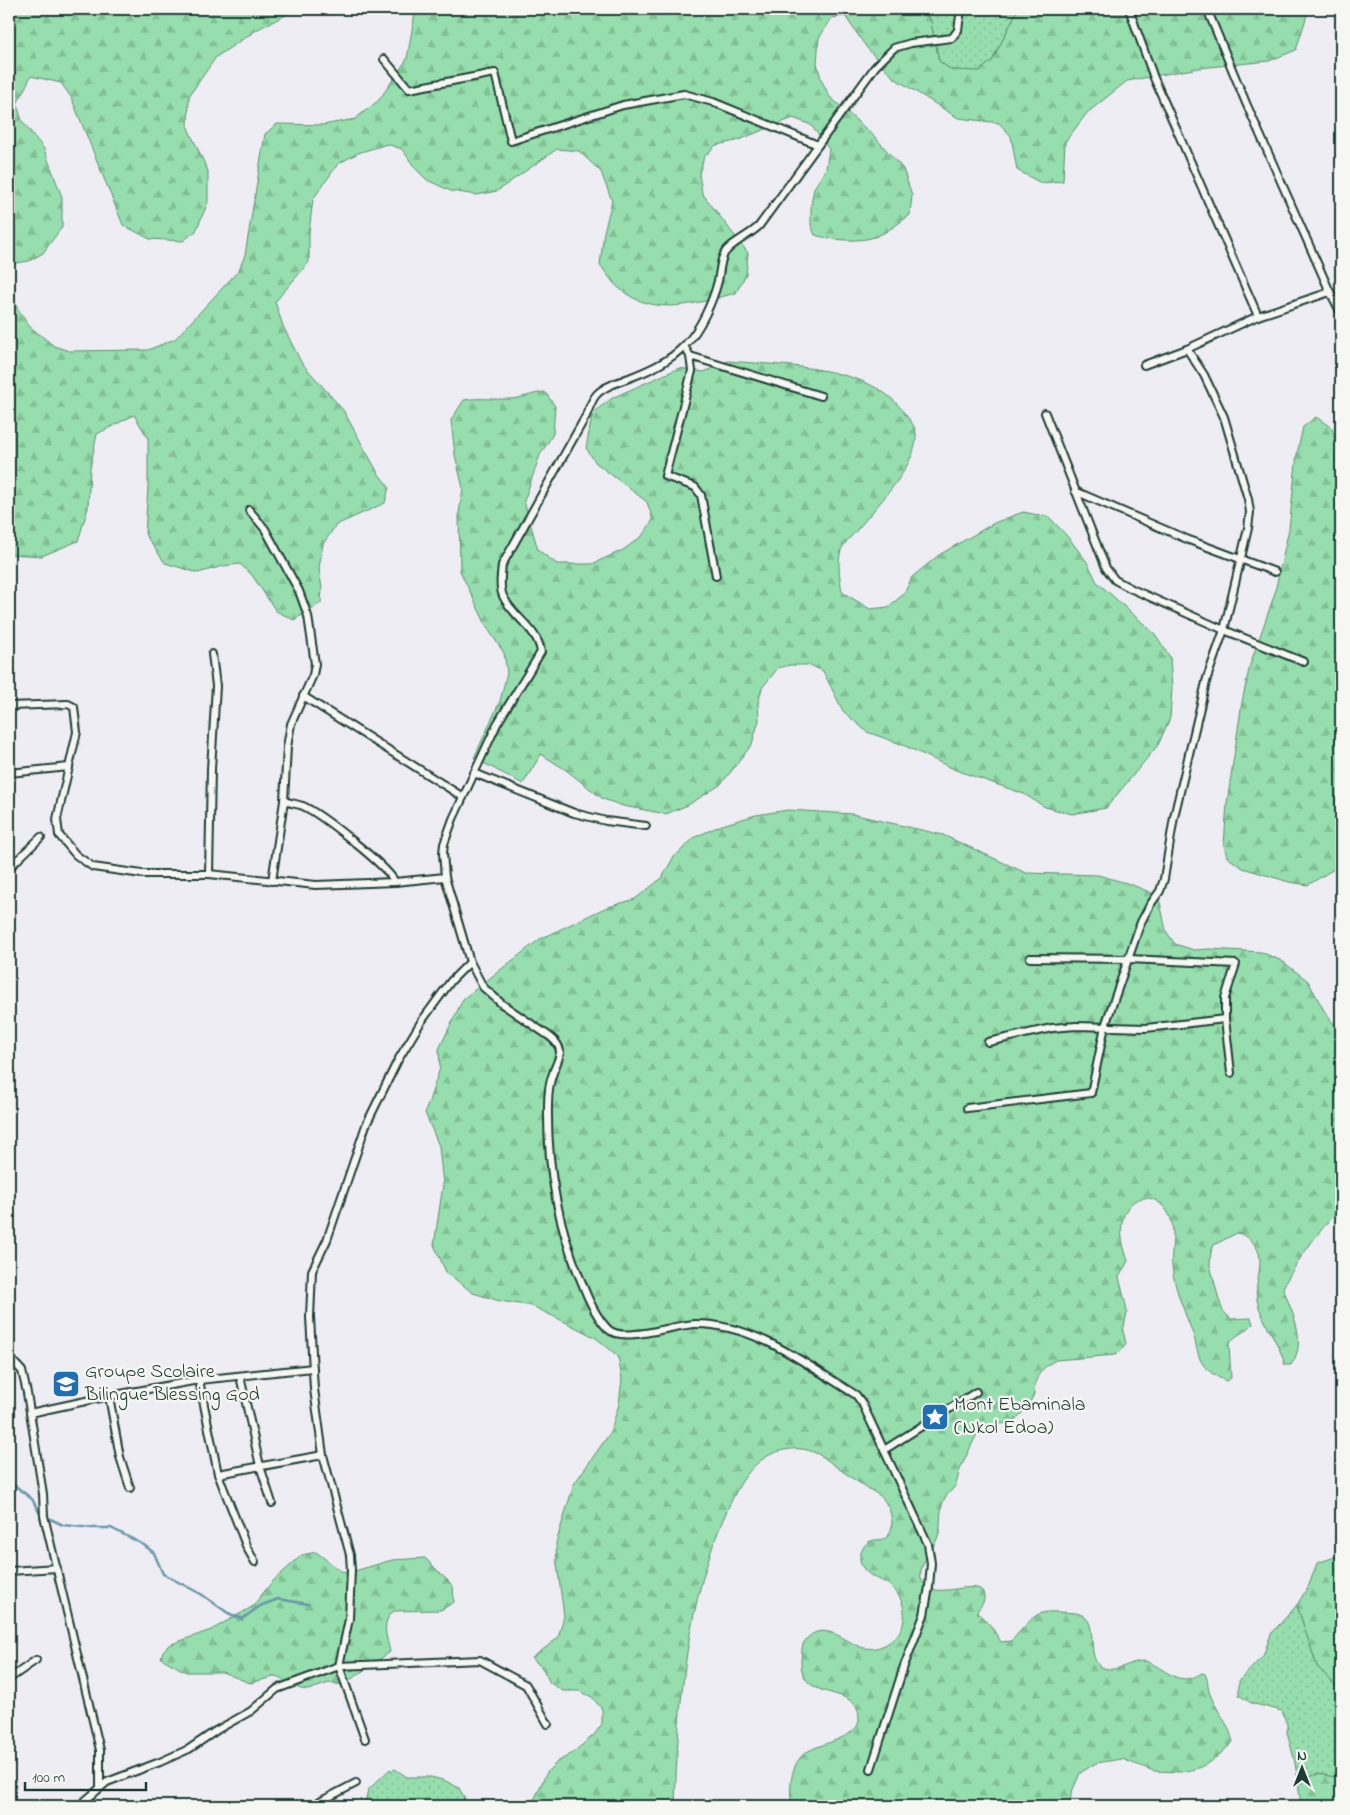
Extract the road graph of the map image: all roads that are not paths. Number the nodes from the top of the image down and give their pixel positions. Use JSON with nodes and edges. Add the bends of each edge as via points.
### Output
{"nodes":[{"id":1,"x":961,"y":9,"type":"edge"},
{"id":2,"x":1129,"y":9,"type":"edge"},
{"id":3,"x":1207,"y":9,"type":"edge"},
{"id":4,"x":384,"y":59,"type":"dead end"},
{"id":5,"x":818,"y":145,"type":"junction"},
{"id":6,"x":1330,"y":292,"type":"junction"},
{"id":7,"x":1341,"y":313,"type":"edge"},
{"id":8,"x":1258,"y":316,"type":"junction"},
{"id":9,"x":684,"y":346,"type":"junction"},
{"id":10,"x":1187,"y":349,"type":"junction"},
{"id":11,"x":690,"y":356,"type":"junction"},
{"id":12,"x":1144,"y":365,"type":"dead end"},
{"id":13,"x":821,"y":396,"type":"dead end"},
{"id":14,"x":1045,"y":413,"type":"dead end"},
{"id":15,"x":1076,"y":491,"type":"junction"},
{"id":16,"x":249,"y":510,"type":"dead end"},
{"id":17,"x":1241,"y":560,"type":"junction"},
{"id":18,"x":1275,"y":572,"type":"dead end"},
{"id":19,"x":716,"y":576,"type":"dead end"},
{"id":20,"x":1224,"y":630,"type":"junction"},
{"id":21,"x":212,"y":654,"type":"dead end"},
{"id":22,"x":1304,"y":662,"type":"dead end"},
{"id":23,"x":303,"y":696,"type":"junction"},
{"id":24,"x":9,"y":706,"type":"edge"},
{"id":25,"x":69,"y":767,"type":"junction"},
{"id":26,"x":9,"y":773,"type":"edge"},
{"id":27,"x":474,"y":773,"type":"junction"},
{"id":28,"x":463,"y":797,"type":"junction"},
{"id":29,"x":284,"y":801,"type":"junction"},
{"id":30,"x":646,"y":826,"type":"dead end"},
{"id":31,"x":41,"y":837,"type":"dead end"},
{"id":32,"x":9,"y":868,"type":"edge"},
{"id":33,"x":209,"y":874,"type":"junction"},
{"id":34,"x":445,"y":877,"type":"junction"},
{"id":35,"x":272,"y":880,"type":"junction"},
{"id":36,"x":395,"y":882,"type":"junction"},
{"id":37,"x":1030,"y":958,"type":"dead end"},
{"id":38,"x":1129,"y":959,"type":"junction"},
{"id":39,"x":470,"y":962,"type":"junction"},
{"id":40,"x":1225,"y":1019,"type":"junction"},
{"id":41,"x":1105,"y":1026,"type":"junction"},
{"id":42,"x":988,"y":1042,"type":"dead end"},
{"id":43,"x":1231,"y":1072,"type":"dead end"},
{"id":44,"x":967,"y":1108,"type":"dead end"},
{"id":45,"x":9,"y":1357,"type":"edge"},
{"id":46,"x":313,"y":1368,"type":"junction"},
{"id":47,"x":240,"y":1376,"type":"junction"},
{"id":48,"x":199,"y":1380,"type":"junction"},
{"id":49,"x":976,"y":1392,"type":"dead end"},
{"id":50,"x":109,"y":1396,"type":"junction"},
{"id":51,"x":30,"y":1413,"type":"junction"},
{"id":52,"x":884,"y":1450,"type":"junction"},
{"id":53,"x":322,"y":1455,"type":"junction"},
{"id":54,"x":260,"y":1466,"type":"junction"},
{"id":55,"x":218,"y":1474,"type":"junction"},
{"id":56,"x":130,"y":1488,"type":"dead end"},
{"id":57,"x":272,"y":1503,"type":"dead end"},
{"id":58,"x":255,"y":1562,"type":"dead end"},
{"id":59,"x":57,"y":1568,"type":"junction"},
{"id":60,"x":9,"y":1571,"type":"edge"},
{"id":61,"x":36,"y":1660,"type":"dead end"},
{"id":62,"x":340,"y":1666,"type":"junction"},
{"id":63,"x":9,"y":1679,"type":"edge"},
{"id":64,"x":548,"y":1724,"type":"dead end"},
{"id":65,"x":364,"y":1739,"type":"dead end"},
{"id":66,"x":871,"y":1769,"type":"dead end"},
{"id":67,"x":356,"y":1783,"type":"dead end"},
{"id":68,"x":100,"y":1786,"type":"junction"},
{"id":69,"x":79,"y":1806,"type":"edge"},
{"id":70,"x":312,"y":1806,"type":"edge"}],
"edges":[{"from":1,"to":5,"type":"street","via":[[958,30],[952,38],[894,48],[875,67]]},
{"from":2,"to":8,"type":"street","via":[[1154,78]]},
{"from":3,"to":6,"type":"street"},
{"from":4,"to":5,"type":"street","via":[[409,88],[495,73],[511,141],[623,105],[684,94],[713,102]]},
{"from":5,"to":9,"type":"street","via":[[759,226],[723,255],[709,306]]},
{"from":6,"to":7,"type":"street"},
{"from":6,"to":8,"type":"street"},
{"from":8,"to":10,"type":"street"},
{"from":9,"to":11,"type":"street"},
{"from":9,"to":27,"type":"street","via":[[654,368],[599,392],[505,556],[500,582],[502,596],[534,633],[541,652],[497,724]]},
{"from":10,"to":12,"type":"street"},
{"from":10,"to":17,"type":"street","via":[[1204,375],[1224,417],[1245,486],[1250,512]]},
{"from":11,"to":13,"type":"street"},
{"from":11,"to":19,"type":"street","via":[[692,371],[665,476],[695,486],[701,495]]},
{"from":14,"to":15,"type":"street"},
{"from":15,"to":17,"type":"street"},
{"from":15,"to":20,"type":"street","via":[[1106,568],[1115,580]]},
{"from":16,"to":23,"type":"street","via":[[265,529],[290,572],[308,616],[315,664]]},
{"from":17,"to":18,"type":"street"},
{"from":17,"to":20,"type":"street"},
{"from":20,"to":22,"type":"street"},
{"from":20,"to":38,"type":"street","via":[[1205,687],[1174,817],[1164,879],[1141,922]]},
{"from":21,"to":33,"type":"street","via":[[216,686]]},
{"from":23,"to":28,"type":"street"},
{"from":23,"to":29,"type":"street","via":[[291,724]]},
{"from":24,"to":25,"type":"street","via":[[68,704],[74,707],[77,732]]},
{"from":25,"to":26,"type":"street"},
{"from":25,"to":33,"type":"street","via":[[57,819],[59,835],[76,855],[93,867],[112,871]]},
{"from":27,"to":28,"type":"street"},
{"from":27,"to":30,"type":"street","via":[[574,813]]},
{"from":28,"to":34,"type":"street","via":[[444,844]]},
{"from":29,"to":35,"type":"street"},
{"from":29,"to":36,"type":"street","via":[[303,806],[326,820],[386,870]]},
{"from":31,"to":32,"type":"street"},
{"from":33,"to":35,"type":"street"},
{"from":34,"to":36,"type":"street"},
{"from":34,"to":39,"type":"street"},
{"from":35,"to":36,"type":"street","via":[[316,885]]},
{"from":37,"to":38,"type":"street"},
{"from":38,"to":40,"type":"street","via":[[1236,964],[1226,998]]},
{"from":38,"to":41,"type":"street"},
{"from":39,"to":46,"type":"street","via":[[451,981],[421,1022],[366,1125],[327,1240],[312,1271]]},
{"from":39,"to":52,"type":"street","via":[[483,987],[557,1042],[560,1051],[548,1094],[548,1127],[558,1214],[572,1261],[590,1303],[609,1330],[619,1335],[653,1333],[697,1324],[729,1327],[752,1334],[856,1395]]},
{"from":40,"to":41,"type":"street","via":[[1146,1028]]},
{"from":40,"to":43,"type":"street"},
{"from":41,"to":42,"type":"street","via":[[1052,1028]]},
{"from":41,"to":44,"type":"street","via":[[1091,1094]]},
{"from":45,"to":51,"type":"street","via":[[22,1371]]},
{"from":46,"to":47,"type":"street"},
{"from":46,"to":53,"type":"street"},
{"from":47,"to":48,"type":"street"},
{"from":47,"to":54,"type":"street"},
{"from":48,"to":50,"type":"street"},
{"from":48,"to":55,"type":"street"},
{"from":49,"to":52,"type":"street"},
{"from":50,"to":51,"type":"street"},
{"from":50,"to":56,"type":"street","via":[[120,1457]]},
{"from":51,"to":59,"type":"street","via":[[44,1516]]},
{"from":52,"to":66,"type":"street","via":[[928,1544],[931,1563],[924,1616],[904,1666]]},
{"from":53,"to":54,"type":"street"},
{"from":53,"to":62,"type":"street","via":[[350,1554],[349,1619]]},
{"from":54,"to":55,"type":"street"},
{"from":54,"to":57,"type":"street"},
{"from":55,"to":58,"type":"street"},
{"from":59,"to":60,"type":"street"},
{"from":59,"to":68,"type":"street","via":[[100,1750]]},
{"from":61,"to":63,"type":"street"},
{"from":62,"to":64,"type":"street","via":[[480,1660],[526,1685]]},
{"from":62,"to":65,"type":"street"},
{"from":62,"to":68,"type":"street","via":[[277,1689],[251,1710],[189,1749]]},
{"from":67,"to":70,"type":"street"},
{"from":68,"to":69,"type":"street"}]}
